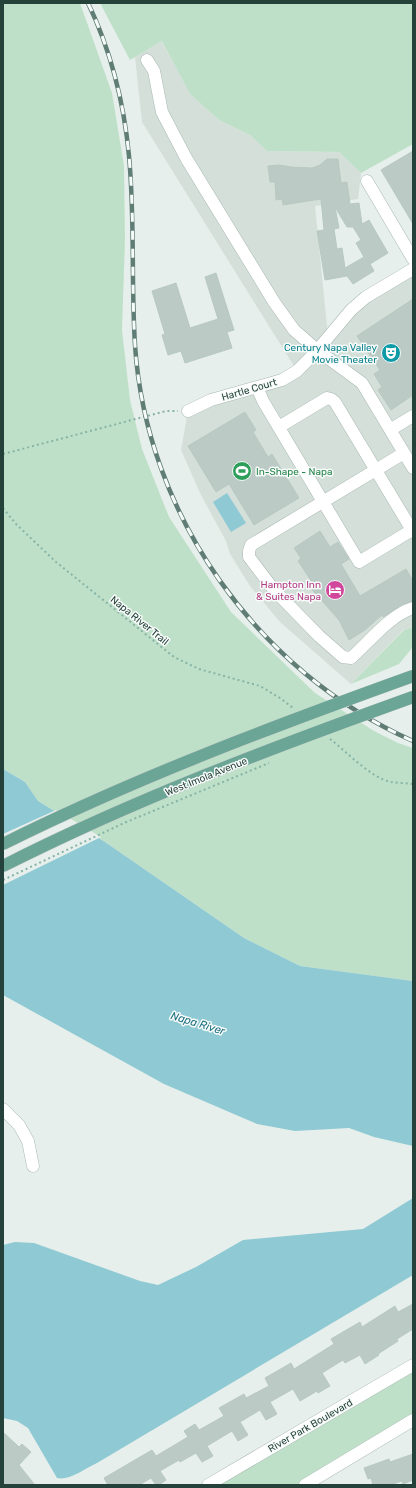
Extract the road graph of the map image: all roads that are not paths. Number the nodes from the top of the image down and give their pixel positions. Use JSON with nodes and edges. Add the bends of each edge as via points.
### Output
{"nodes":[{"id":1,"x":147,"y":60,"type":"dead end"},
{"id":2,"x":367,"y":181,"type":"dead end"},
{"id":3,"x":413,"y":258,"type":"edge"},
{"id":4,"x":413,"y":269,"type":"edge"},
{"id":5,"x":317,"y":350,"type":"junction"},
{"id":6,"x":257,"y":387,"type":"junction"},
{"id":7,"x":188,"y":410,"type":"dead end"},
{"id":8,"x":413,"y":416,"type":"edge"},
{"id":9,"x":279,"y":427,"type":"junction"},
{"id":10,"x":390,"y":430,"type":"junction"},
{"id":11,"x":404,"y":453,"type":"junction"},
{"id":12,"x":413,"y":468,"type":"edge"},
{"id":13,"x":376,"y":470,"type":"junction"},
{"id":14,"x":323,"y":502,"type":"junction"},
{"id":15,"x":412,"y":531,"type":"edge"},
{"id":16,"x":413,"y":608,"type":"edge"},
{"id":17,"x":413,"y":676,"type":"edge"},
{"id":18,"x":413,"y":697,"type":"edge"},
{"id":19,"x":3,"y":844,"type":"edge"},
{"id":20,"x":3,"y":866,"type":"edge"},
{"id":21,"x":3,"y":1109,"type":"edge"},
{"id":22,"x":33,"y":1166,"type":"dead end"},
{"id":23,"x":413,"y":1365,"type":"edge"},
{"id":24,"x":413,"y":1420,"type":"edge"},
{"id":25,"x":208,"y":1485,"type":"edge"},
{"id":26,"x":305,"y":1485,"type":"edge"}],
"edges":[{"from":1,"to":5,"type":"street","via":[[154,71],[162,112],[186,158],[274,302],[294,330]]},
{"from":2,"to":3,"type":"street"},
{"from":4,"to":5,"type":"street","name":"Hartle Court","via":[[366,297],[351,310]]},
{"from":5,"to":6,"type":"street","name":"Hartle Court","via":[[307,363],[292,374],[282,380]]},
{"from":5,"to":10,"type":"street","via":[[362,383]]},
{"from":6,"to":7,"type":"street","name":"Hartle Court"},
{"from":6,"to":9,"type":"street"},
{"from":8,"to":10,"type":"street"},
{"from":9,"to":13,"type":"street","via":[[327,398],[331,399]]},
{"from":9,"to":14,"type":"street"},
{"from":10,"to":11,"type":"street"},
{"from":11,"to":12,"type":"street"},
{"from":11,"to":13,"type":"street"},
{"from":13,"to":14,"type":"street"},
{"from":13,"to":15,"type":"street"},
{"from":14,"to":15,"type":"street","via":[[359,562]]},
{"from":14,"to":16,"type":"street","via":[[251,545],[249,556],[274,590],[343,657],[351,658],[390,622]]},
{"from":17,"to":19,"type":"main road","name":"West Imola Avenue","bridge":true,"via":[[168,770]]},
{"from":18,"to":20,"type":"main road","name":"West Imola Avenue","bridge":true,"via":[[175,788]]},
{"from":21,"to":22,"type":"street","via":[[19,1125],[28,1141]]},
{"from":23,"to":25,"type":"street","name":"River Park Boulevard"},
{"from":24,"to":26,"type":"street"}]}
